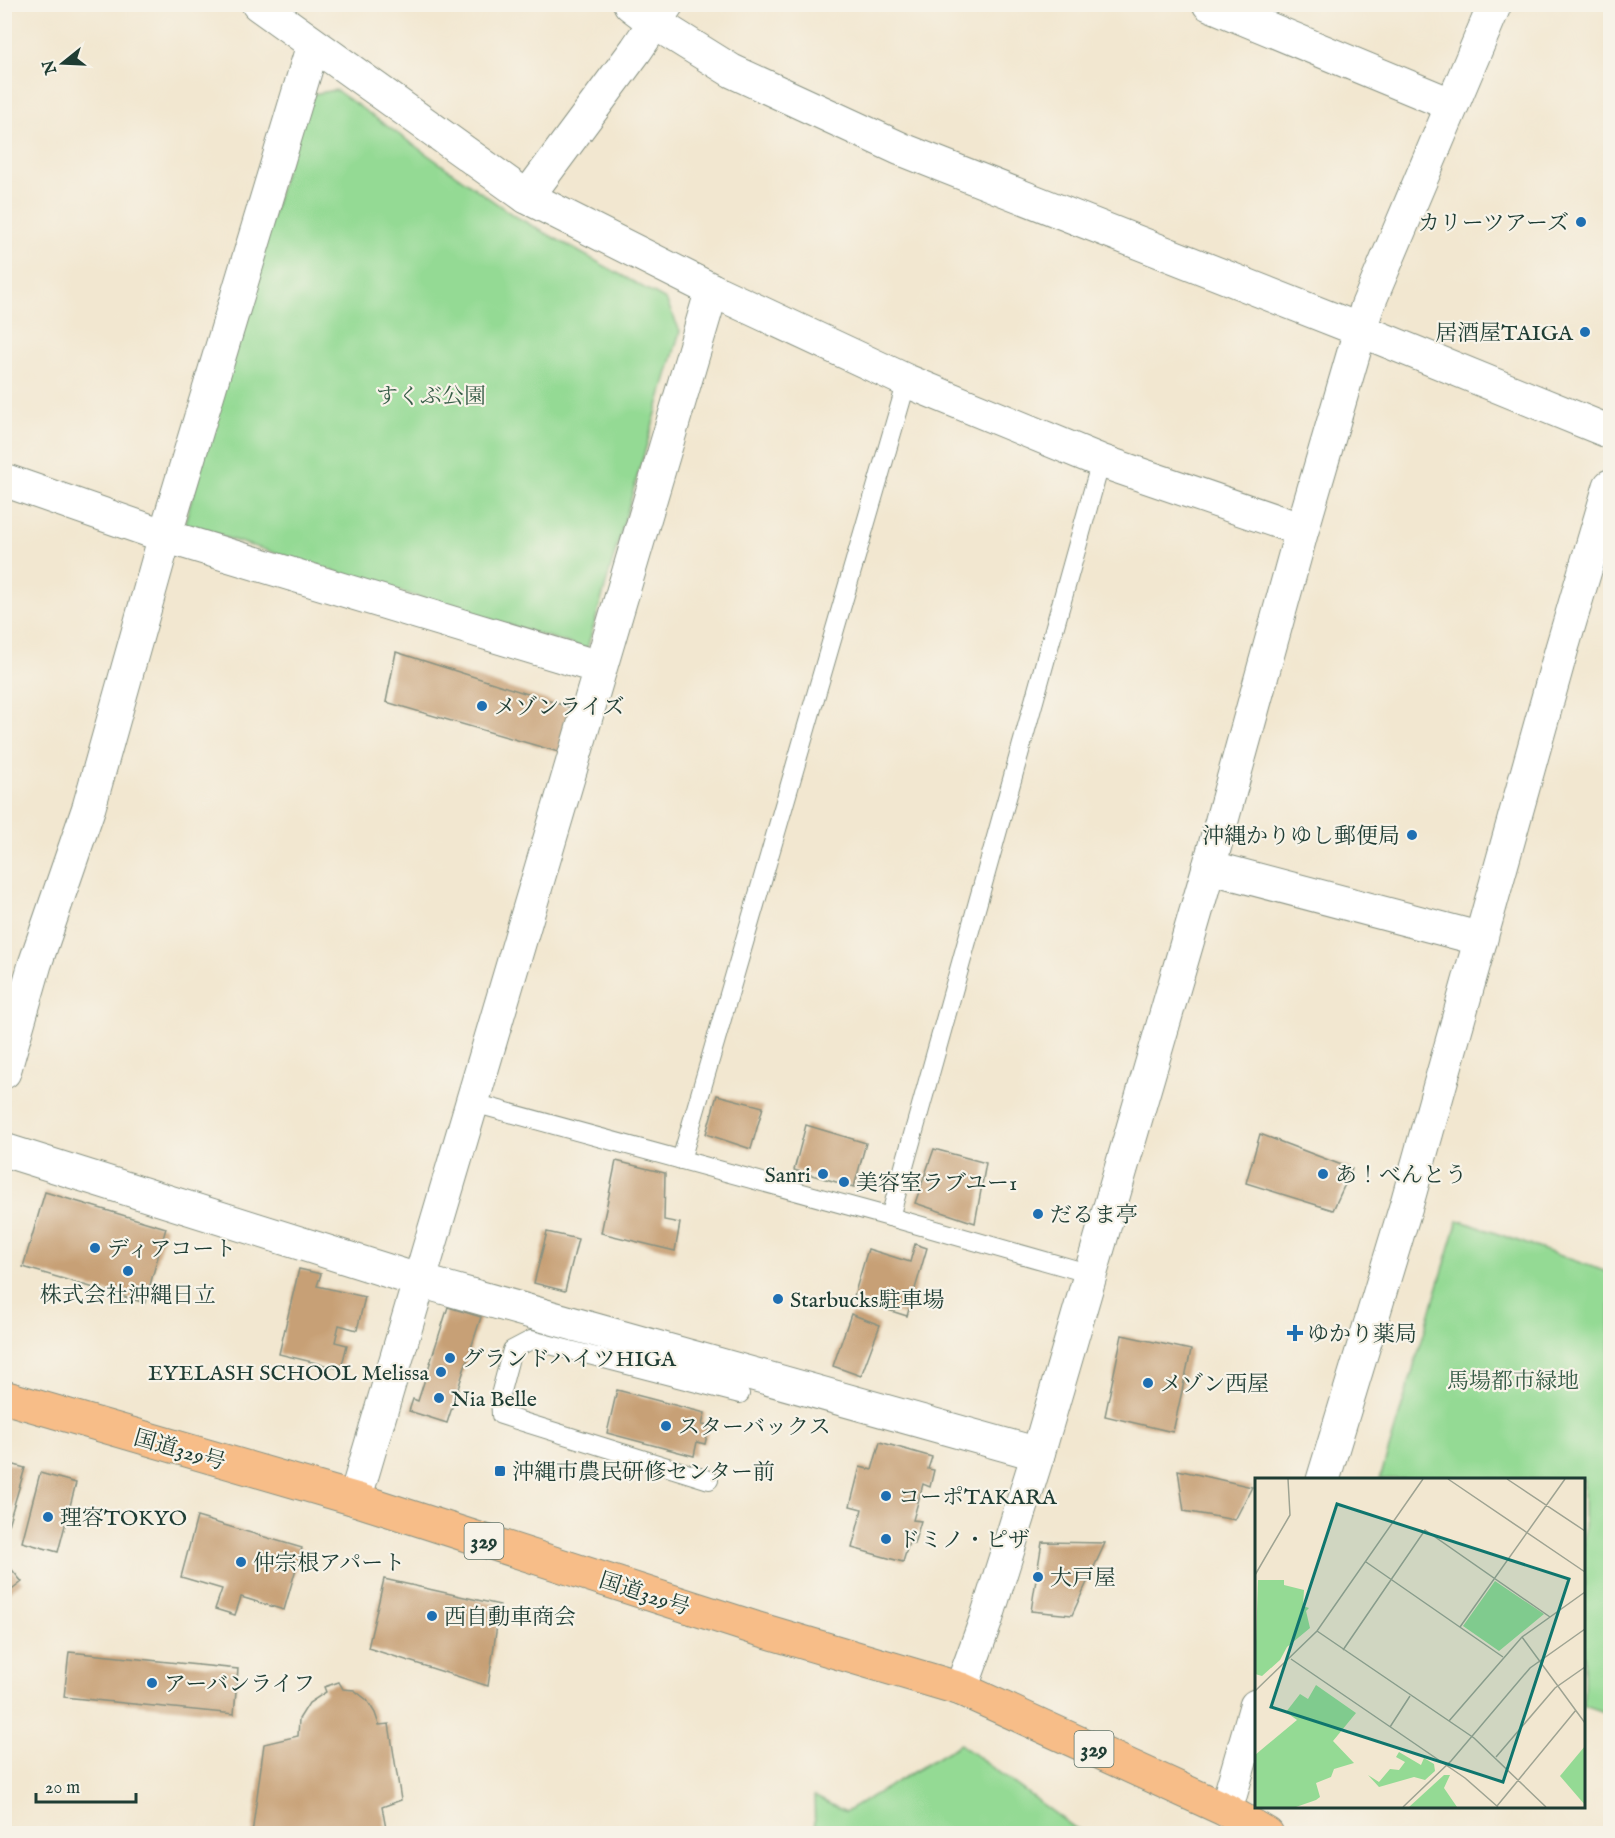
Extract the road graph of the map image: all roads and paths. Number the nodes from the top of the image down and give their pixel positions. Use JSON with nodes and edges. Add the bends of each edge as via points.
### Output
{"nodes":[{"id":1,"x":258,"y":4,"type":"edge"},
{"id":2,"x":1209,"y":4,"type":"edge"},
{"id":3,"x":1495,"y":4,"type":"edge"},
{"id":4,"x":650,"y":11,"type":"edge"},
{"id":5,"x":313,"y":45,"type":"junction"},
{"id":6,"x":1452,"y":105,"type":"junction"},
{"id":7,"x":527,"y":197,"type":"junction"},
{"id":8,"x":712,"y":290,"type":"junction"},
{"id":9,"x":1360,"y":330,"type":"junction"},
{"id":10,"x":907,"y":381,"type":"junction"},
{"id":11,"x":1611,"y":432,"type":"edge"},
{"id":12,"x":1101,"y":460,"type":"junction"},
{"id":13,"x":4,"y":480,"type":"edge"},
{"id":14,"x":1611,"y":486,"type":"edge"},
{"id":15,"x":1302,"y":530,"type":"junction"},
{"id":16,"x":165,"y":536,"type":"junction"},
{"id":17,"x":597,"y":667,"type":"junction"},
{"id":18,"x":1209,"y":867,"type":"junction"},
{"id":19,"x":1481,"y":939,"type":"junction"},
{"id":20,"x":4,"y":1072,"type":"edge"},
{"id":21,"x":470,"y":1102,"type":"junction"},
{"id":22,"x":4,"y":1150,"type":"edge"},
{"id":23,"x":681,"y":1160,"type":"junction"},
{"id":24,"x":890,"y":1217,"type":"junction"},
{"id":25,"x":1091,"y":1274,"type":"junction"},
{"id":26,"x":417,"y":1280,"type":"junction"},
{"id":27,"x":740,"y":1394,"type":"dead end"},
{"id":28,"x":4,"y":1397,"type":"edge"},
{"id":29,"x":1038,"y":1454,"type":"junction"},
{"id":30,"x":1323,"y":1478,"type":"edge"},
{"id":31,"x":709,"y":1480,"type":"dead end"},
{"id":32,"x":355,"y":1499,"type":"junction"},
{"id":33,"x":961,"y":1689,"type":"junction"},
{"id":34,"x":1255,"y":1713,"type":"edge"},
{"id":35,"x":1226,"y":1810,"type":"junction"},
{"id":36,"x":1267,"y":1833,"type":"edge"}],
"edges":[{"from":1,"to":5,"type":"street"},
{"from":2,"to":6,"type":"street"},
{"from":3,"to":6,"type":"street"},
{"from":4,"to":7,"type":"street"},
{"from":4,"to":9,"type":"street","via":[[732,71],[901,149]]},
{"from":5,"to":7,"type":"street"},
{"from":5,"to":16,"type":"street"},
{"from":6,"to":9,"type":"street"},
{"from":7,"to":8,"type":"street"},
{"from":8,"to":10,"type":"street"},
{"from":8,"to":17,"type":"street"},
{"from":9,"to":11,"type":"street"},
{"from":9,"to":15,"type":"street"},
{"from":10,"to":12,"type":"street"},
{"from":10,"to":23,"type":"lane"},
{"from":12,"to":15,"type":"street"},
{"from":12,"to":24,"type":"lane"},
{"from":13,"to":16,"type":"street"},
{"from":14,"to":19,"type":"street"},
{"from":15,"to":18,"type":"street"},
{"from":16,"to":17,"type":"street"},
{"from":16,"to":20,"type":"street","via":[[89,807],[35,964]]},
{"from":17,"to":21,"type":"street"},
{"from":18,"to":19,"type":"street"},
{"from":18,"to":25,"type":"street"},
{"from":19,"to":30,"type":"street","via":[[1407,1203]]},
{"from":21,"to":23,"type":"lane"},
{"from":21,"to":26,"type":"street"},
{"from":22,"to":26,"type":"street"},
{"from":23,"to":24,"type":"lane"},
{"from":24,"to":25,"type":"lane"},
{"from":25,"to":29,"type":"street"},
{"from":26,"to":29,"type":"street"},
{"from":26,"to":32,"type":"street"},
{"from":27,"to":31,"type":"lane","via":[[531,1340],[512,1350],[500,1395],[501,1415]]},
{"from":28,"to":32,"type":"highway","name":"国道329号","number":"329"},
{"from":29,"to":33,"type":"street"},
{"from":32,"to":33,"type":"highway","name":"国道329号","number":"329","via":[[755,1628]]},
{"from":33,"to":35,"type":"highway","name":"国道329号","number":"329"},
{"from":34,"to":35,"type":"street"},
{"from":35,"to":36,"type":"highway","name":"国道329号","number":"329"}]}
